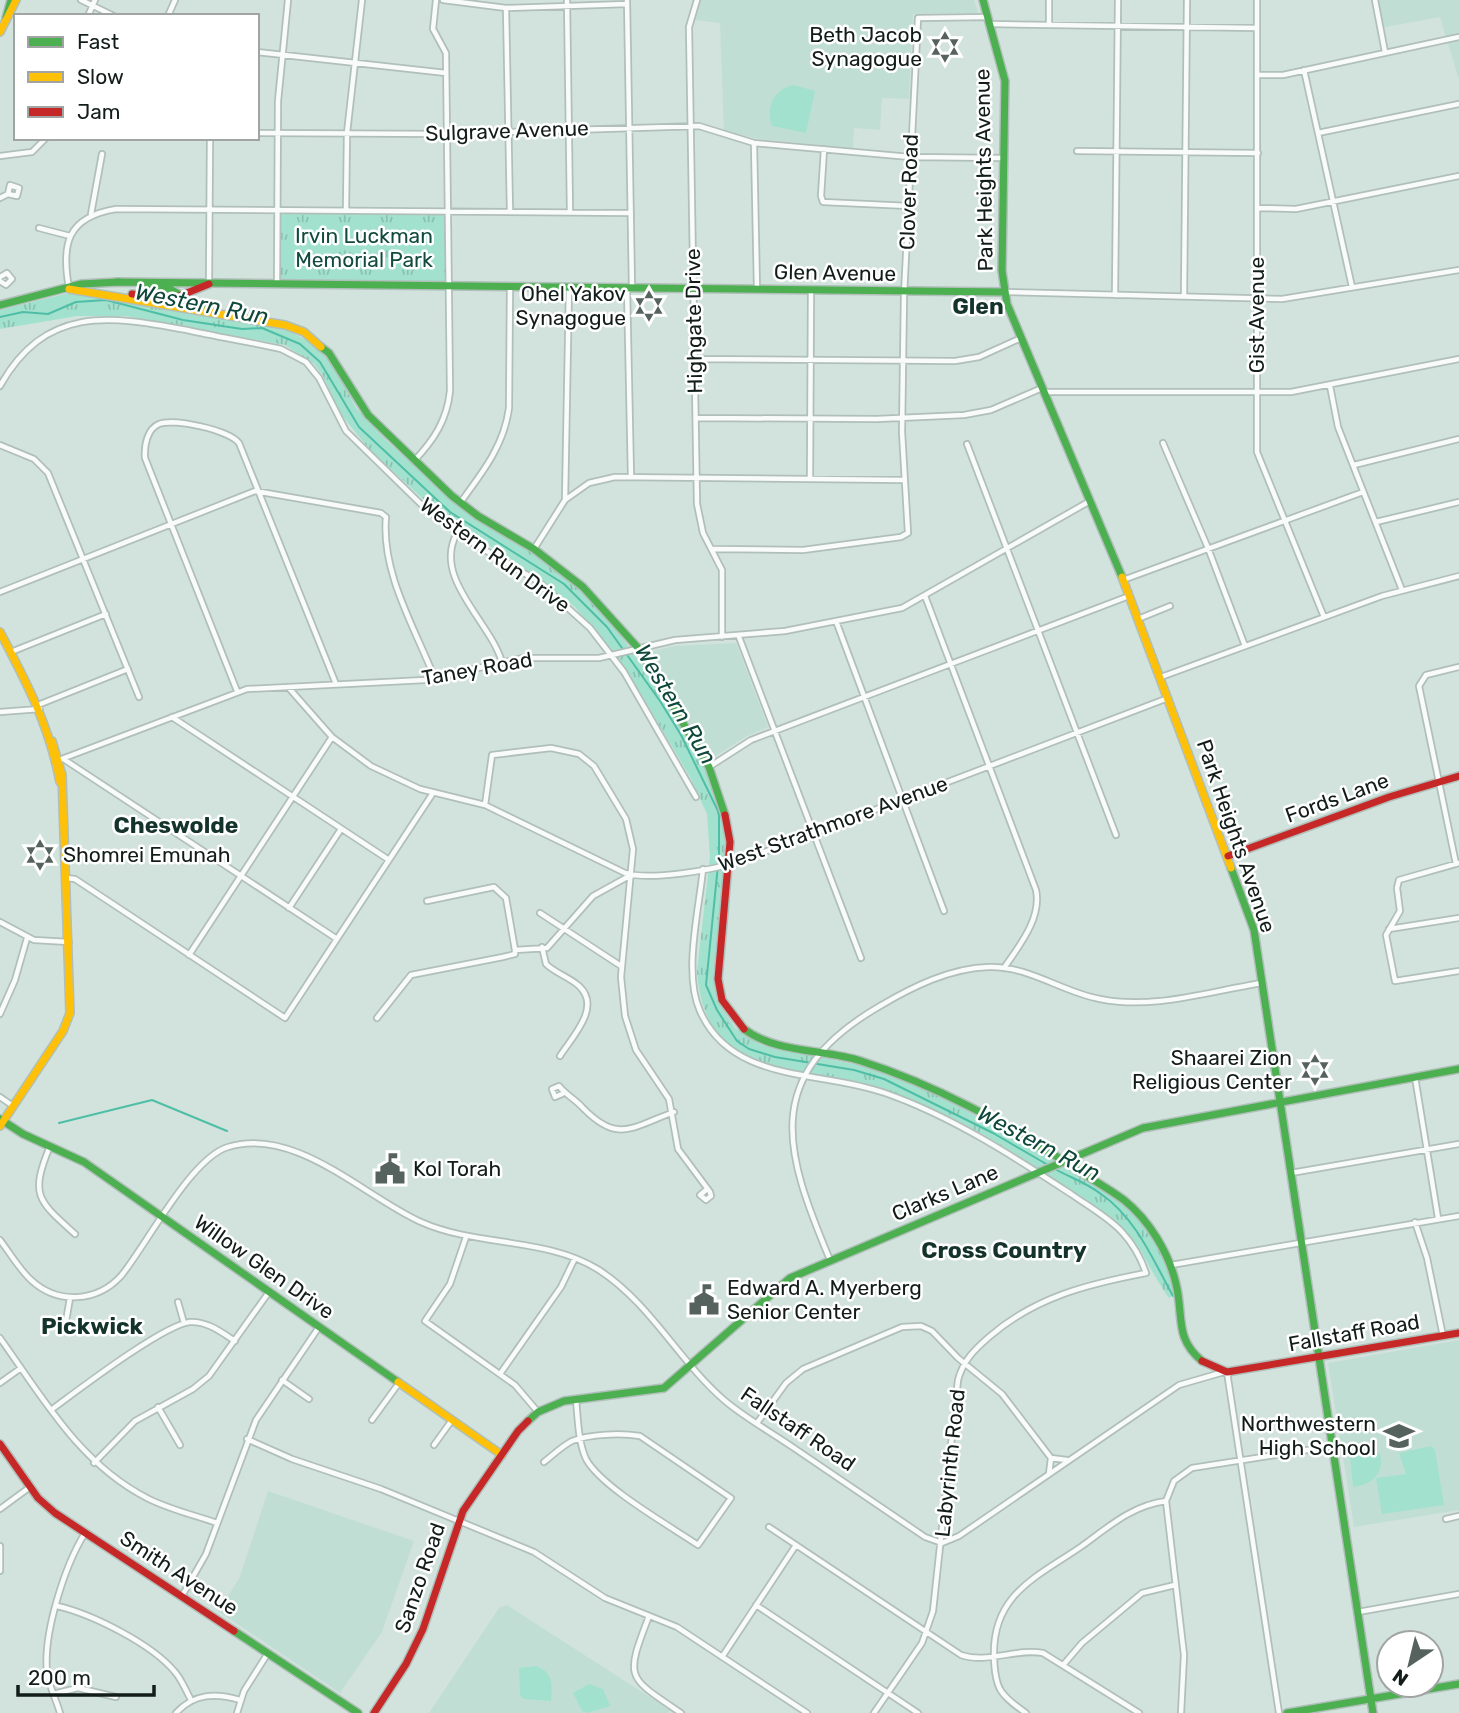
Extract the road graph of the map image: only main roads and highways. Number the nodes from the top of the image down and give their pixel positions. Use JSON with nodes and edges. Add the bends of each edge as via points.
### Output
{"nodes":[{"id":1,"x":10,"y":0,"type":"edge"},
{"id":2,"x":16,"y":0,"type":"edge"},
{"id":3,"x":983,"y":0,"type":"edge"},
{"id":4,"x":6,"y":22,"type":"junction"},
{"id":5,"x":0,"y":32,"type":"edge"},
{"id":6,"x":116,"y":282,"type":"junction"},
{"id":7,"x":209,"y":284,"type":"junction"},
{"id":8,"x":69,"y":289,"type":"junction"},
{"id":9,"x":1004,"y":292,"type":"junction"},
{"id":10,"x":120,"y":295,"type":"junction"},
{"id":11,"x":183,"y":296,"type":"junction"},
{"id":12,"x":0,"y":305,"type":"edge"},
{"id":13,"x":209,"y":310,"type":"junction"},
{"id":14,"x":0,"y":632,"type":"edge"},
{"id":15,"x":1459,"y":776,"type":"edge"},
{"id":16,"x":1228,"y":856,"type":"junction"},
{"id":17,"x":1459,"y":1069,"type":"edge"},
{"id":18,"x":1280,"y":1101,"type":"junction"},
{"id":19,"x":1,"y":1122,"type":"edge"},
{"id":20,"x":1061,"y":1163,"type":"junction"},
{"id":21,"x":1459,"y":1333,"type":"edge"},
{"id":22,"x":1319,"y":1358,"type":"junction"},
{"id":23,"x":0,"y":1444,"type":"edge"},
{"id":24,"x":502,"y":1455,"type":"junction"},
{"id":25,"x":1459,"y":1684,"type":"edge"},
{"id":26,"x":1372,"y":1699,"type":"junction"},
{"id":27,"x":358,"y":1713,"type":"edge"},
{"id":28,"x":374,"y":1713,"type":"edge"},
{"id":29,"x":1287,"y":1713,"type":"edge"},
{"id":30,"x":1373,"y":1713,"type":"edge"}],
"edges":[{"from":1,"to":4,"type":"main road"},
{"from":2,"to":4,"type":"main road"},
{"from":3,"to":9,"type":"main road","name":"Park Heights Avenue","via":[[1004,75]]},
{"from":4,"to":5,"type":"main road"},
{"from":6,"to":7,"type":"main road","name":"Glen Avenue"},
{"from":6,"to":8,"type":"main road"},
{"from":6,"to":11,"type":"main road","via":[[165,288]]},
{"from":7,"to":9,"type":"main road","name":"Glen Avenue"},
{"from":7,"to":11,"type":"main road","name":"Glen Avenue"},
{"from":8,"to":10,"type":"main road"},
{"from":8,"to":12,"type":"main road"},
{"from":9,"to":16,"type":"main road","name":"Park Heights Avenue","via":[[1123,580]]},
{"from":10,"to":11,"type":"main road","name":"Glen Avenue"},
{"from":10,"to":13,"type":"main road"},
{"from":11,"to":13,"type":"main road"},
{"from":13,"to":20,"type":"main road","via":[[289,326],[312,337],[333,358],[363,410],[414,461],[460,503],[534,549],[583,587],[635,650],[709,767],[727,815],[718,971],[724,1006],[736,1023],[755,1037],[911,1077],[1003,1123]]},
{"from":14,"to":19,"type":"main road","via":[[60,760],[71,1004],[68,1021]]},
{"from":15,"to":16,"type":"main road","name":"Fords Lane"},
{"from":16,"to":18,"type":"main road","name":"Park Heights Avenue","via":[[1254,930]]},
{"from":17,"to":18,"type":"main road","name":"Clarks Lane"},
{"from":18,"to":20,"type":"main road","name":"Clarks Lane","via":[[1151,1125]]},
{"from":18,"to":22,"type":"main road","name":"Park Heights Avenue"},
{"from":19,"to":24,"type":"main road","name":"Willow Glen Drive","via":[[75,1156]]},
{"from":20,"to":22,"type":"main road","name":"Fallstaff Road","via":[[1132,1208],[1157,1237],[1171,1265],[1185,1345],[1202,1363],[1226,1372]]},
{"from":20,"to":24,"type":"main road","name":"Clarks Lane","via":[[783,1283],[669,1385],[555,1404],[524,1423]]},
{"from":21,"to":22,"type":"main road","name":"Fallstaff Road"},
{"from":22,"to":26,"type":"main road","name":"Park Heights Avenue"},
{"from":23,"to":27,"type":"main road","name":"Smith Avenue","via":[[30,1488],[55,1513]]},
{"from":24,"to":28,"type":"main road","name":"Sanzo Road","via":[[457,1522],[419,1639]]},
{"from":25,"to":26,"type":"main road"},
{"from":26,"to":29,"type":"main road"},
{"from":26,"to":30,"type":"main road","name":"Park Heights Avenue"}]}
